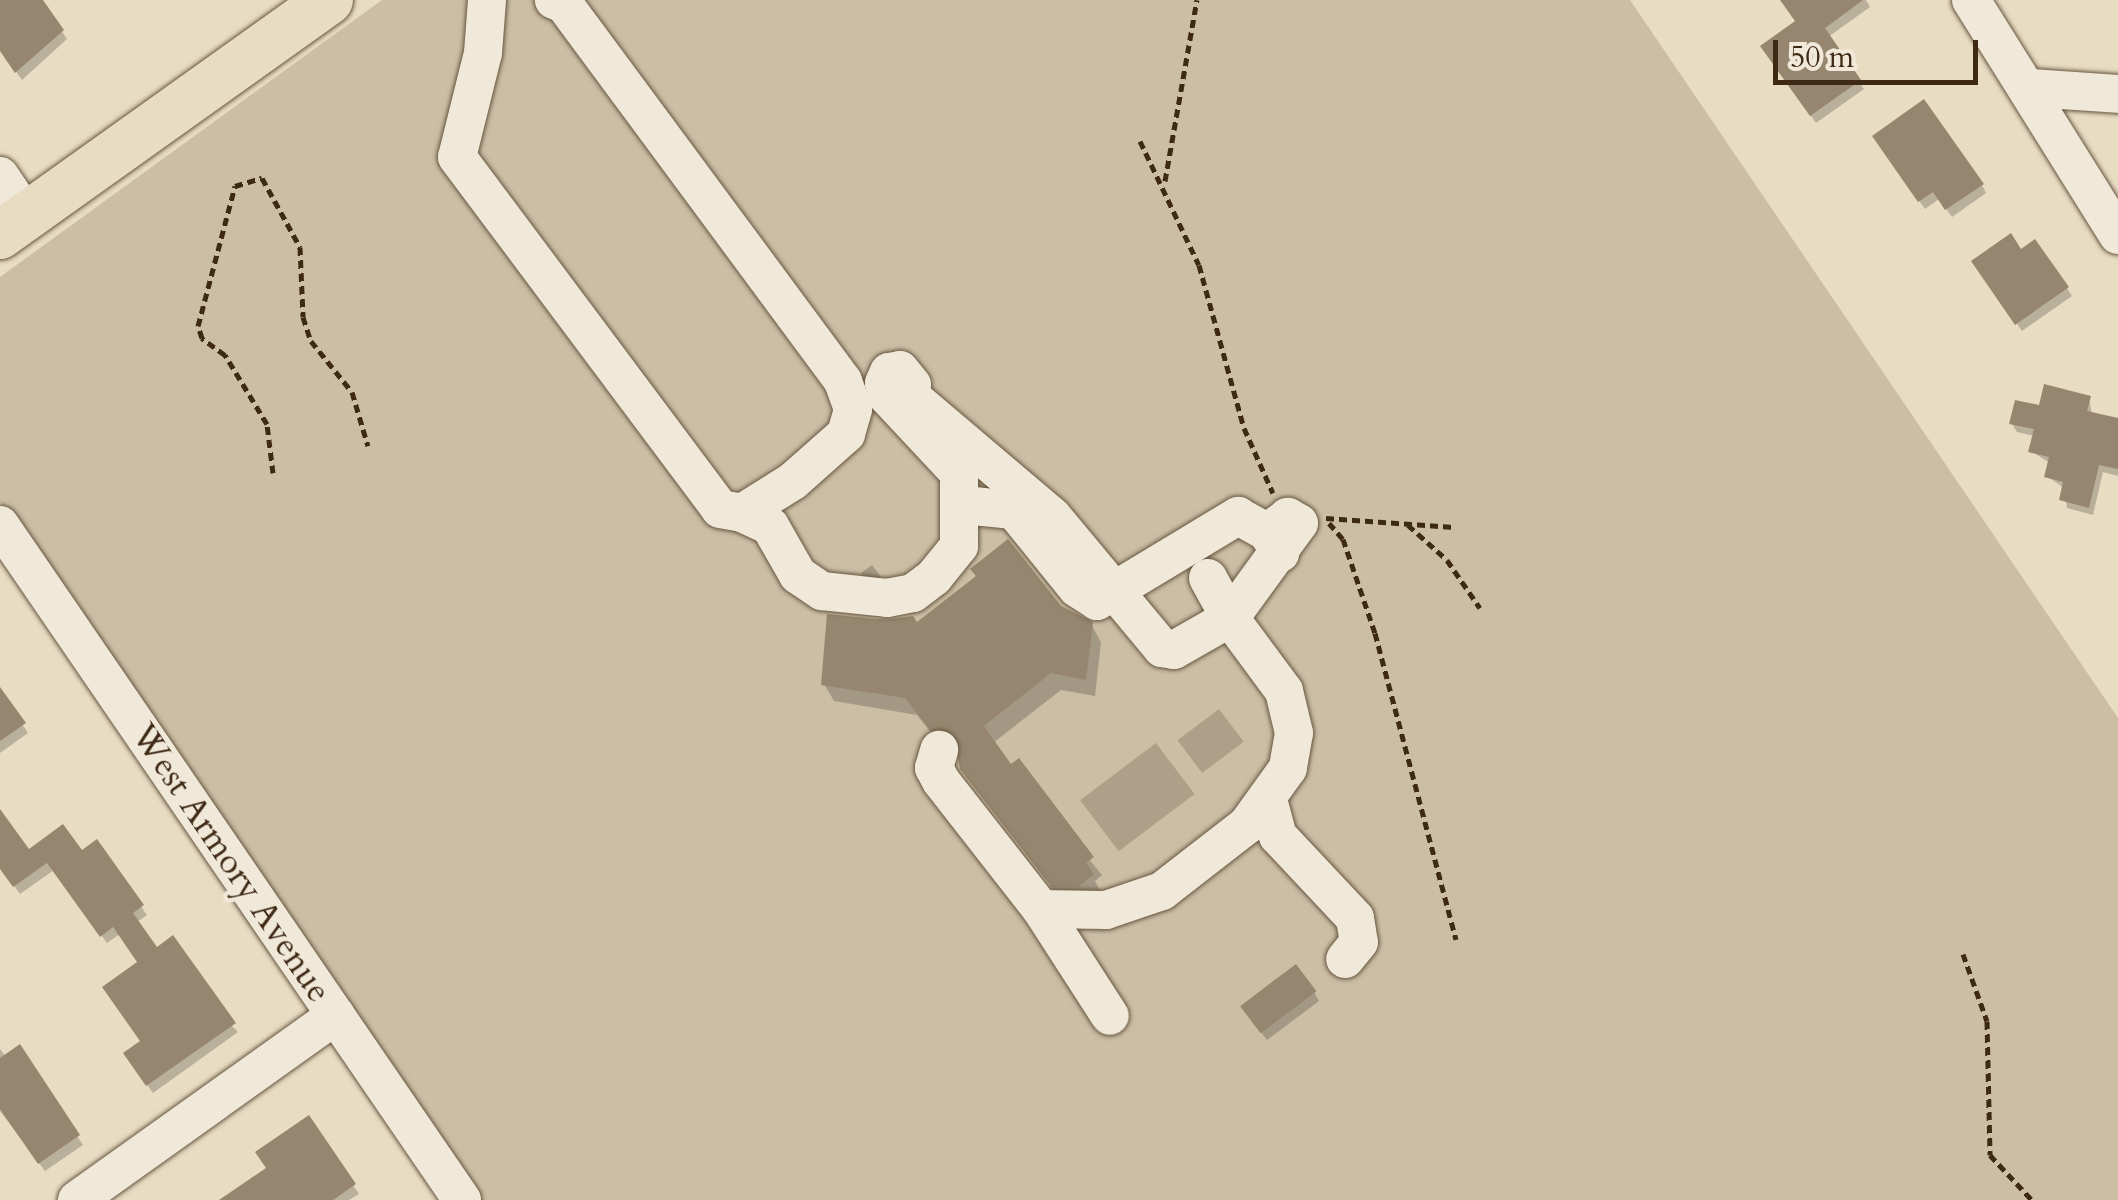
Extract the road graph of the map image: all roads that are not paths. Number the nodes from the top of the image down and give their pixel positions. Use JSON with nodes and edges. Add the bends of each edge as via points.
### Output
{"nodes":[{"id":1,"x":329,"y":0,"type":"edge"},
{"id":2,"x":486,"y":0,"type":"edge"},
{"id":3,"x":1971,"y":0,"type":"edge"},
{"id":4,"x":576,"y":8,"type":"edge"},
{"id":5,"x":2031,"y":88,"type":"junction"},
{"id":6,"x":2118,"y":94,"type":"edge"},
{"id":7,"x":0,"y":176,"type":"edge"},
{"id":8,"x":13,"y":226,"type":"edge"},
{"id":9,"x":2118,"y":235,"type":"edge"},
{"id":10,"x":963,"y":505,"type":"junction"},
{"id":11,"x":742,"y":514,"type":"junction"},
{"id":12,"x":0,"y":525,"type":"edge"},
{"id":13,"x":1208,"y":578,"type":"dead end"},
{"id":14,"x":1114,"y":591,"type":"junction"},
{"id":15,"x":1230,"y":618,"type":"junction"},
{"id":16,"x":940,"y":750,"type":"dead end"},
{"id":17,"x":1268,"y":803,"type":"junction"},
{"id":18,"x":1041,"y":909,"type":"junction"},
{"id":19,"x":1344,"y":959,"type":"dead end"},
{"id":20,"x":336,"y":1015,"type":"junction"},
{"id":21,"x":1110,"y":1016,"type":"dead end"},
{"id":22,"x":77,"y":1200,"type":"edge"},
{"id":23,"x":462,"y":1200,"type":"edge"}],
"edges":[{"from":1,"to":8,"type":"main road"},
{"from":2,"to":11,"type":"street","via":[[483,53],[457,156],[720,509]]},
{"from":3,"to":5,"type":"street"},
{"from":4,"to":11,"type":"street","via":[[843,381],[853,409],[846,434],[794,481]]},
{"from":5,"to":6,"type":"street"},
{"from":5,"to":9,"type":"street"},
{"from":7,"to":8,"type":"street"},
{"from":10,"to":11,"type":"street","via":[[959,546],[949,562],[913,593],[887,598],[811,586],[770,526]]},
{"from":10,"to":14,"type":"street","via":[[1014,510],[1078,588],[1097,600]]},
{"from":10,"to":14,"type":"street","via":[[959,473],[898,395],[1052,516]]},
{"from":12,"to":20,"type":"street","name":"West Armory Avenue"},
{"from":13,"to":15,"type":"street"},
{"from":14,"to":15,"type":"street","via":[[1162,648],[1174,650]]},
{"from":14,"to":15,"type":"street","via":[[1238,516],[1292,529]]},
{"from":15,"to":17,"type":"street","via":[[1284,691],[1294,733],[1288,768]]},
{"from":16,"to":18,"type":"street","via":[[934,768],[941,782]]},
{"from":17,"to":18,"type":"street","via":[[1162,891],[1106,910]]},
{"from":17,"to":19,"type":"street","via":[[1278,836],[1354,918],[1359,942]]},
{"from":18,"to":21,"type":"street"},
{"from":20,"to":22,"type":"street"},
{"from":20,"to":23,"type":"street","name":"West Armory Avenue"}]}
